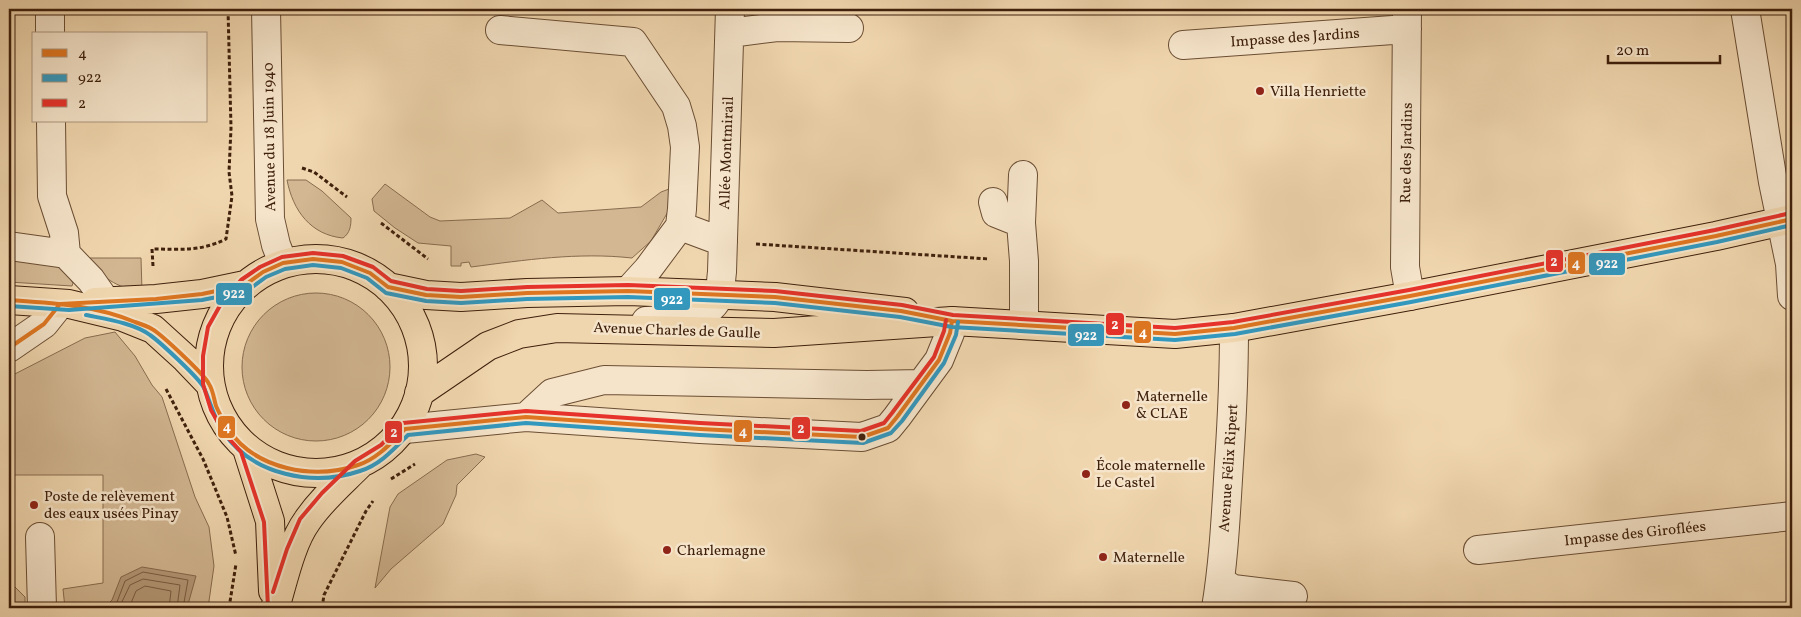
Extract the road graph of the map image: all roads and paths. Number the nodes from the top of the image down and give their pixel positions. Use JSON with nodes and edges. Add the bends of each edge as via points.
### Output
{"nodes":[{"id":1,"x":50,"y":9,"type":"edge"},
{"id":2,"x":228,"y":9,"type":"edge"},
{"id":3,"x":266,"y":9,"type":"edge"},
{"id":4,"x":1745,"y":9,"type":"edge"},
{"id":5,"x":1407,"y":19,"type":"edge"},
{"id":6,"x":730,"y":21,"type":"edge"},
{"id":7,"x":849,"y":28,"type":"dead end"},
{"id":8,"x":500,"y":30,"type":"dead end"},
{"id":9,"x":50,"y":32,"type":"edge"},
{"id":10,"x":1183,"y":45,"type":"dead end"},
{"id":11,"x":51,"y":122,"type":"edge"},
{"id":12,"x":300,"y":167,"type":"dead end"},
{"id":13,"x":1023,"y":176,"type":"dead end"},
{"id":14,"x":347,"y":197,"type":"dead end"},
{"id":15,"x":993,"y":202,"type":"dead end"},
{"id":16,"x":1787,"y":221,"type":"edge"},
{"id":17,"x":381,"y":223,"type":"dead end"},
{"id":18,"x":1021,"y":223,"type":"junction"},
{"id":19,"x":680,"y":226,"type":"junction"},
{"id":20,"x":723,"y":242,"type":"junction"},
{"id":21,"x":9,"y":246,"type":"edge"},
{"id":22,"x":152,"y":249,"type":"dead end"},
{"id":23,"x":66,"y":254,"type":"junction"},
{"id":24,"x":430,"y":260,"type":"dead end"},
{"id":25,"x":1024,"y":261,"type":"junction"},
{"id":26,"x":283,"y":263,"type":"junction"},
{"id":27,"x":245,"y":285,"type":"junction"},
{"id":28,"x":388,"y":287,"type":"junction"},
{"id":29,"x":628,"y":291,"type":"junction"},
{"id":30,"x":718,"y":296,"type":"junction"},
{"id":31,"x":1410,"y":296,"type":"junction"},
{"id":32,"x":1792,"y":296,"type":"edge"},
{"id":33,"x":9,"y":300,"type":"edge"},
{"id":34,"x":105,"y":300,"type":"junction"},
{"id":35,"x":64,"y":304,"type":"junction"},
{"id":36,"x":952,"y":321,"type":"junction"},
{"id":37,"x":1024,"y":325,"type":"junction"},
{"id":38,"x":577,"y":328,"type":"junction"},
{"id":39,"x":1234,"y":328,"type":"junction"},
{"id":40,"x":9,"y":348,"type":"edge"},
{"id":41,"x":210,"y":383,"type":"junction"},
{"id":42,"x":921,"y":384,"type":"junction"},
{"id":43,"x":164,"y":385,"type":"dead end"},
{"id":44,"x":419,"y":394,"type":"junction"},
{"id":45,"x":526,"y":417,"type":"junction"},
{"id":46,"x":405,"y":429,"type":"junction"},
{"id":47,"x":248,"y":449,"type":"junction"},
{"id":48,"x":416,"y":463,"type":"dead end"},
{"id":49,"x":359,"y":465,"type":"junction"},
{"id":50,"x":387,"y":481,"type":"dead end"},
{"id":51,"x":377,"y":496,"type":"dead end"},
{"id":52,"x":1792,"y":516,"type":"edge"},
{"id":53,"x":40,"y":537,"type":"dead end"},
{"id":54,"x":1478,"y":550,"type":"dead end"},
{"id":55,"x":1220,"y":581,"type":"junction"},
{"id":56,"x":1293,"y":596,"type":"dead end"},
{"id":57,"x":42,"y":608,"type":"edge"},
{"id":58,"x":229,"y":608,"type":"edge"},
{"id":59,"x":274,"y":608,"type":"edge"},
{"id":60,"x":322,"y":608,"type":"edge"},
{"id":61,"x":1216,"y":608,"type":"edge"}],
"edges":[{"from":1,"to":9,"type":"street"},
{"from":2,"to":22,"type":"path","via":[[232,196],[226,239],[210,247],[188,250]]},
{"from":3,"to":26,"type":"street","name":"Avenue du 18 Juin 1940","via":[[270,219]]},
{"from":4,"to":16,"type":"street"},
{"from":5,"to":10,"type":"street","name":"Impasse des Jardins"},
{"from":5,"to":31,"type":"street","name":"Rue des Jardins","via":[[1405,266]]},
{"from":6,"to":7,"type":"street"},
{"from":6,"to":20,"type":"street","name":"Allée Montmirail"},
{"from":8,"to":19,"type":"street","via":[[632,42],[676,106],[682,126],[686,146]]},
{"from":11,"to":23,"type":"street","via":[[52,196],[64,233]]},
{"from":12,"to":14,"type":"path","via":[[314,172]]},
{"from":13,"to":18,"type":"street"},
{"from":15,"to":18,"type":"street","via":[[996,213]]},
{"from":16,"to":31,"type":"main road","name":"Avenue Charles de Gaulle"},
{"from":16,"to":32,"type":"street"},
{"from":17,"to":24,"type":"path"},
{"from":18,"to":25,"type":"street"},
{"from":19,"to":20,"type":"street"},
{"from":19,"to":29,"type":"street"},
{"from":20,"to":25,"type":"path"},
{"from":20,"to":30,"type":"street","name":"Allée Montmirail"},
{"from":21,"to":23,"type":"street"},
{"from":23,"to":34,"type":"street"},
{"from":25,"to":37,"type":"street"},
{"from":26,"to":27,"type":"main road"},
{"from":26,"to":28,"type":"main road","via":[[313,259],[342,262],[370,274]]},
{"from":27,"to":34,"type":"main road","via":[[156,299]]},
{"from":27,"to":41,"type":"main road","via":[[227,306],[214,329],[208,356]]},
{"from":28,"to":29,"type":"main road","name":"Avenue Charles de Gaulle","via":[[426,296],[461,297]]},
{"from":28,"to":44,"type":"main road","via":[[404,305],[421,348],[423,370]]},
{"from":29,"to":30,"type":"main road","name":"Avenue Charles de Gaulle"},
{"from":30,"to":36,"type":"main road","name":"Avenue Charles de Gaulle","via":[[785,298],[901,311]]},
{"from":30,"to":38,"type":"street","via":[[713,306],[703,313],[687,317]]},
{"from":31,"to":39,"type":"main road","name":"Avenue Charles de Gaulle"},
{"from":33,"to":35,"type":"main road"},
{"from":34,"to":35,"type":"main road"},
{"from":35,"to":40,"type":"street","via":[[44,324]]},
{"from":35,"to":41,"type":"main road","via":[[123,317],[153,329]]},
{"from":36,"to":37,"type":"main road","name":"Avenue Charles de Gaulle"},
{"from":36,"to":38,"type":"main road","name":"Avenue Charles de Gaulle","via":[[774,333]]},
{"from":36,"to":42,"type":"street","via":[[939,360]]},
{"from":37,"to":39,"type":"main road","name":"Avenue Charles de Gaulle","via":[[1175,334]]},
{"from":38,"to":44,"type":"main road","name":"Avenue Charles de Gaulle","via":[[519,334],[488,346]]},
{"from":39,"to":55,"type":"street","name":"Avenue Félix Ripert","via":[[1230,452]]},
{"from":41,"to":47,"type":"main road","via":[[217,408],[229,430]]},
{"from":42,"to":45,"type":"street","via":[[604,380],[552,394]]},
{"from":42,"to":45,"type":"street","via":[[888,428],[862,437]]},
{"from":43,"to":58,"type":"path","via":[[203,460],[227,517],[237,561]]},
{"from":44,"to":46,"type":"main road"},
{"from":45,"to":46,"type":"street"},
{"from":46,"to":49,"type":"main road","via":[[385,450]]},
{"from":47,"to":49,"type":"main road","via":[[272,463],[299,471],[328,472]]},
{"from":47,"to":59,"type":"main road","via":[[270,521]]},
{"from":48,"to":50,"type":"path"},
{"from":49,"to":59,"type":"main road","via":[[305,523]]},
{"from":51,"to":60,"type":"path","via":[[366,511],[324,595]]},
{"from":52,"to":54,"type":"street","name":"Impasse des Giroflées"},
{"from":53,"to":57,"type":"street"},
{"from":55,"to":56,"type":"street","via":[[1232,589]]},
{"from":55,"to":61,"type":"street","name":"Avenue Félix Ripert"}]}
